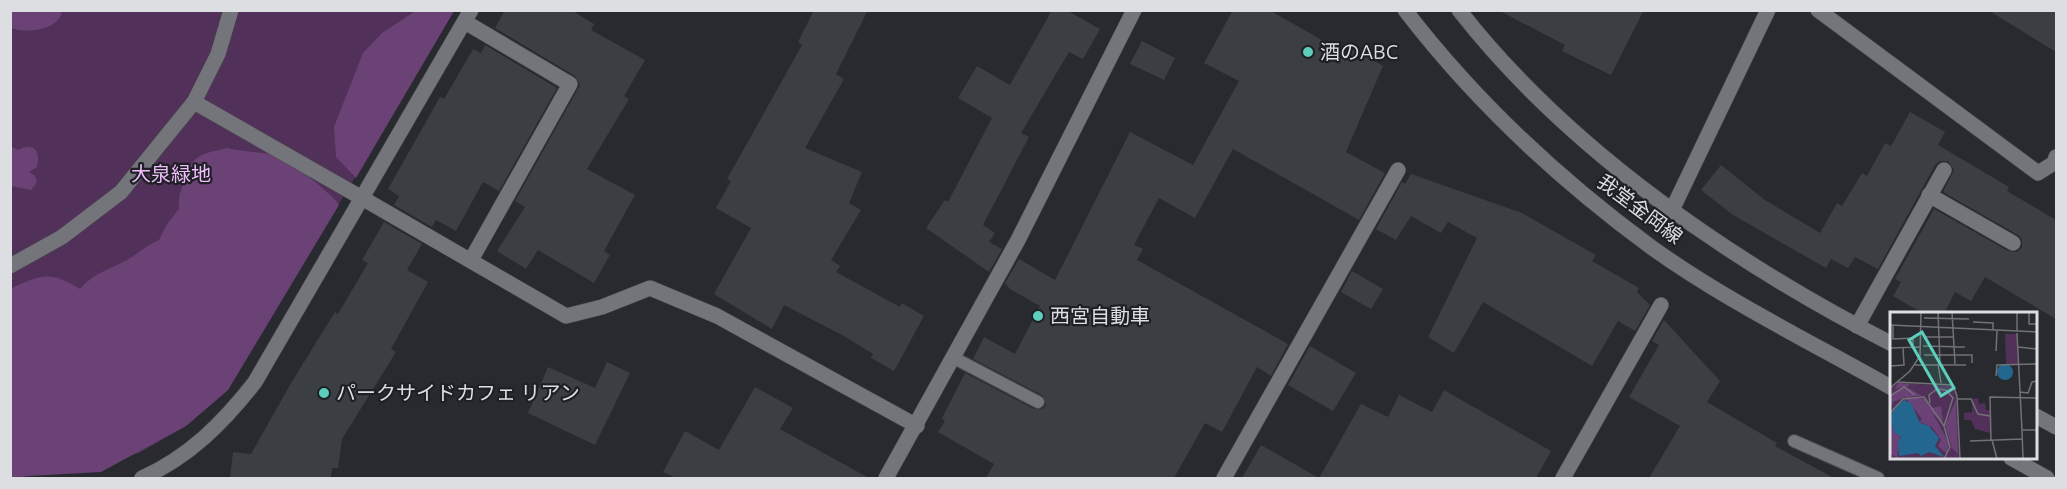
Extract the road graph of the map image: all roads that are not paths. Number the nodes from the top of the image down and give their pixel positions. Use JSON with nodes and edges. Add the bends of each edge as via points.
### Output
{"nodes":[{"id":1,"x":231,"y":10,"type":"edge"},
{"id":2,"x":1134,"y":10,"type":"edge"},
{"id":3,"x":1405,"y":10,"type":"edge"},
{"id":4,"x":1459,"y":10,"type":"edge"},
{"id":5,"x":1768,"y":10,"type":"edge"},
{"id":6,"x":1818,"y":10,"type":"edge"},
{"id":7,"x":468,"y":16,"type":"edge"},
{"id":8,"x":194,"y":102,"type":"junction"},
{"id":9,"x":2056,"y":157,"type":"edge"},
{"id":10,"x":1398,"y":170,"type":"dead end"},
{"id":11,"x":1944,"y":170,"type":"dead end"},
{"id":12,"x":1929,"y":195,"type":"junction"},
{"id":13,"x":362,"y":198,"type":"junction"},
{"id":14,"x":1672,"y":210,"type":"junction"},
{"id":15,"x":2013,"y":243,"type":"dead end"},
{"id":16,"x":471,"y":260,"type":"junction"},
{"id":17,"x":10,"y":266,"type":"edge"},
{"id":18,"x":1661,"y":305,"type":"dead end"},
{"id":19,"x":1857,"y":326,"type":"junction"},
{"id":20,"x":1890,"y":343,"type":"edge"},
{"id":21,"x":954,"y":358,"type":"junction"},
{"id":22,"x":1890,"y":386,"type":"edge"},
{"id":23,"x":1038,"y":402,"type":"dead end"},
{"id":24,"x":2037,"y":417,"type":"edge"},
{"id":25,"x":917,"y":426,"type":"junction"},
{"id":26,"x":2056,"y":427,"type":"edge"},
{"id":27,"x":1794,"y":441,"type":"dead end"},
{"id":28,"x":2013,"y":459,"type":"edge"},
{"id":29,"x":142,"y":478,"type":"edge"},
{"id":30,"x":889,"y":478,"type":"edge"},
{"id":31,"x":1224,"y":478,"type":"edge"},
{"id":32,"x":1563,"y":478,"type":"edge"},
{"id":33,"x":1878,"y":478,"type":"edge"},
{"id":34,"x":2047,"y":478,"type":"edge"}],
"edges":[{"from":1,"to":8,"type":"street","via":[[218,54]]},
{"from":2,"to":21,"type":"street"},
{"from":3,"to":22,"type":"street","name":"我堂金岡線","via":[[1496,113],[1568,181],[1653,248],[1738,301]]},
{"from":4,"to":14,"type":"street","name":"我堂金岡線","via":[[1527,87],[1595,149]]},
{"from":5,"to":14,"type":"street"},
{"from":6,"to":9,"type":"street","via":[[2038,173],[2054,163]]},
{"from":7,"to":13,"type":"street"},
{"from":7,"to":16,"type":"street","via":[[570,84]]},
{"from":8,"to":13,"type":"street"},
{"from":8,"to":17,"type":"street","via":[[121,192],[62,237]]},
{"from":10,"to":31,"type":"street"},
{"from":11,"to":12,"type":"street"},
{"from":12,"to":15,"type":"street"},
{"from":12,"to":19,"type":"street"},
{"from":13,"to":16,"type":"street"},
{"from":13,"to":29,"type":"street","via":[[255,382],[227,418],[182,458]]},
{"from":14,"to":19,"type":"street","name":"我堂金岡線","via":[[1756,267]]},
{"from":16,"to":25,"type":"street","via":[[566,316],[650,288],[717,316]]},
{"from":18,"to":32,"type":"street"},
{"from":19,"to":20,"type":"street","name":"我堂金岡線"},
{"from":21,"to":23,"type":"lane"},
{"from":21,"to":25,"type":"street"},
{"from":24,"to":26,"type":"street"},
{"from":25,"to":30,"type":"street"},
{"from":27,"to":33,"type":"lane"},
{"from":28,"to":34,"type":"street"}]}
